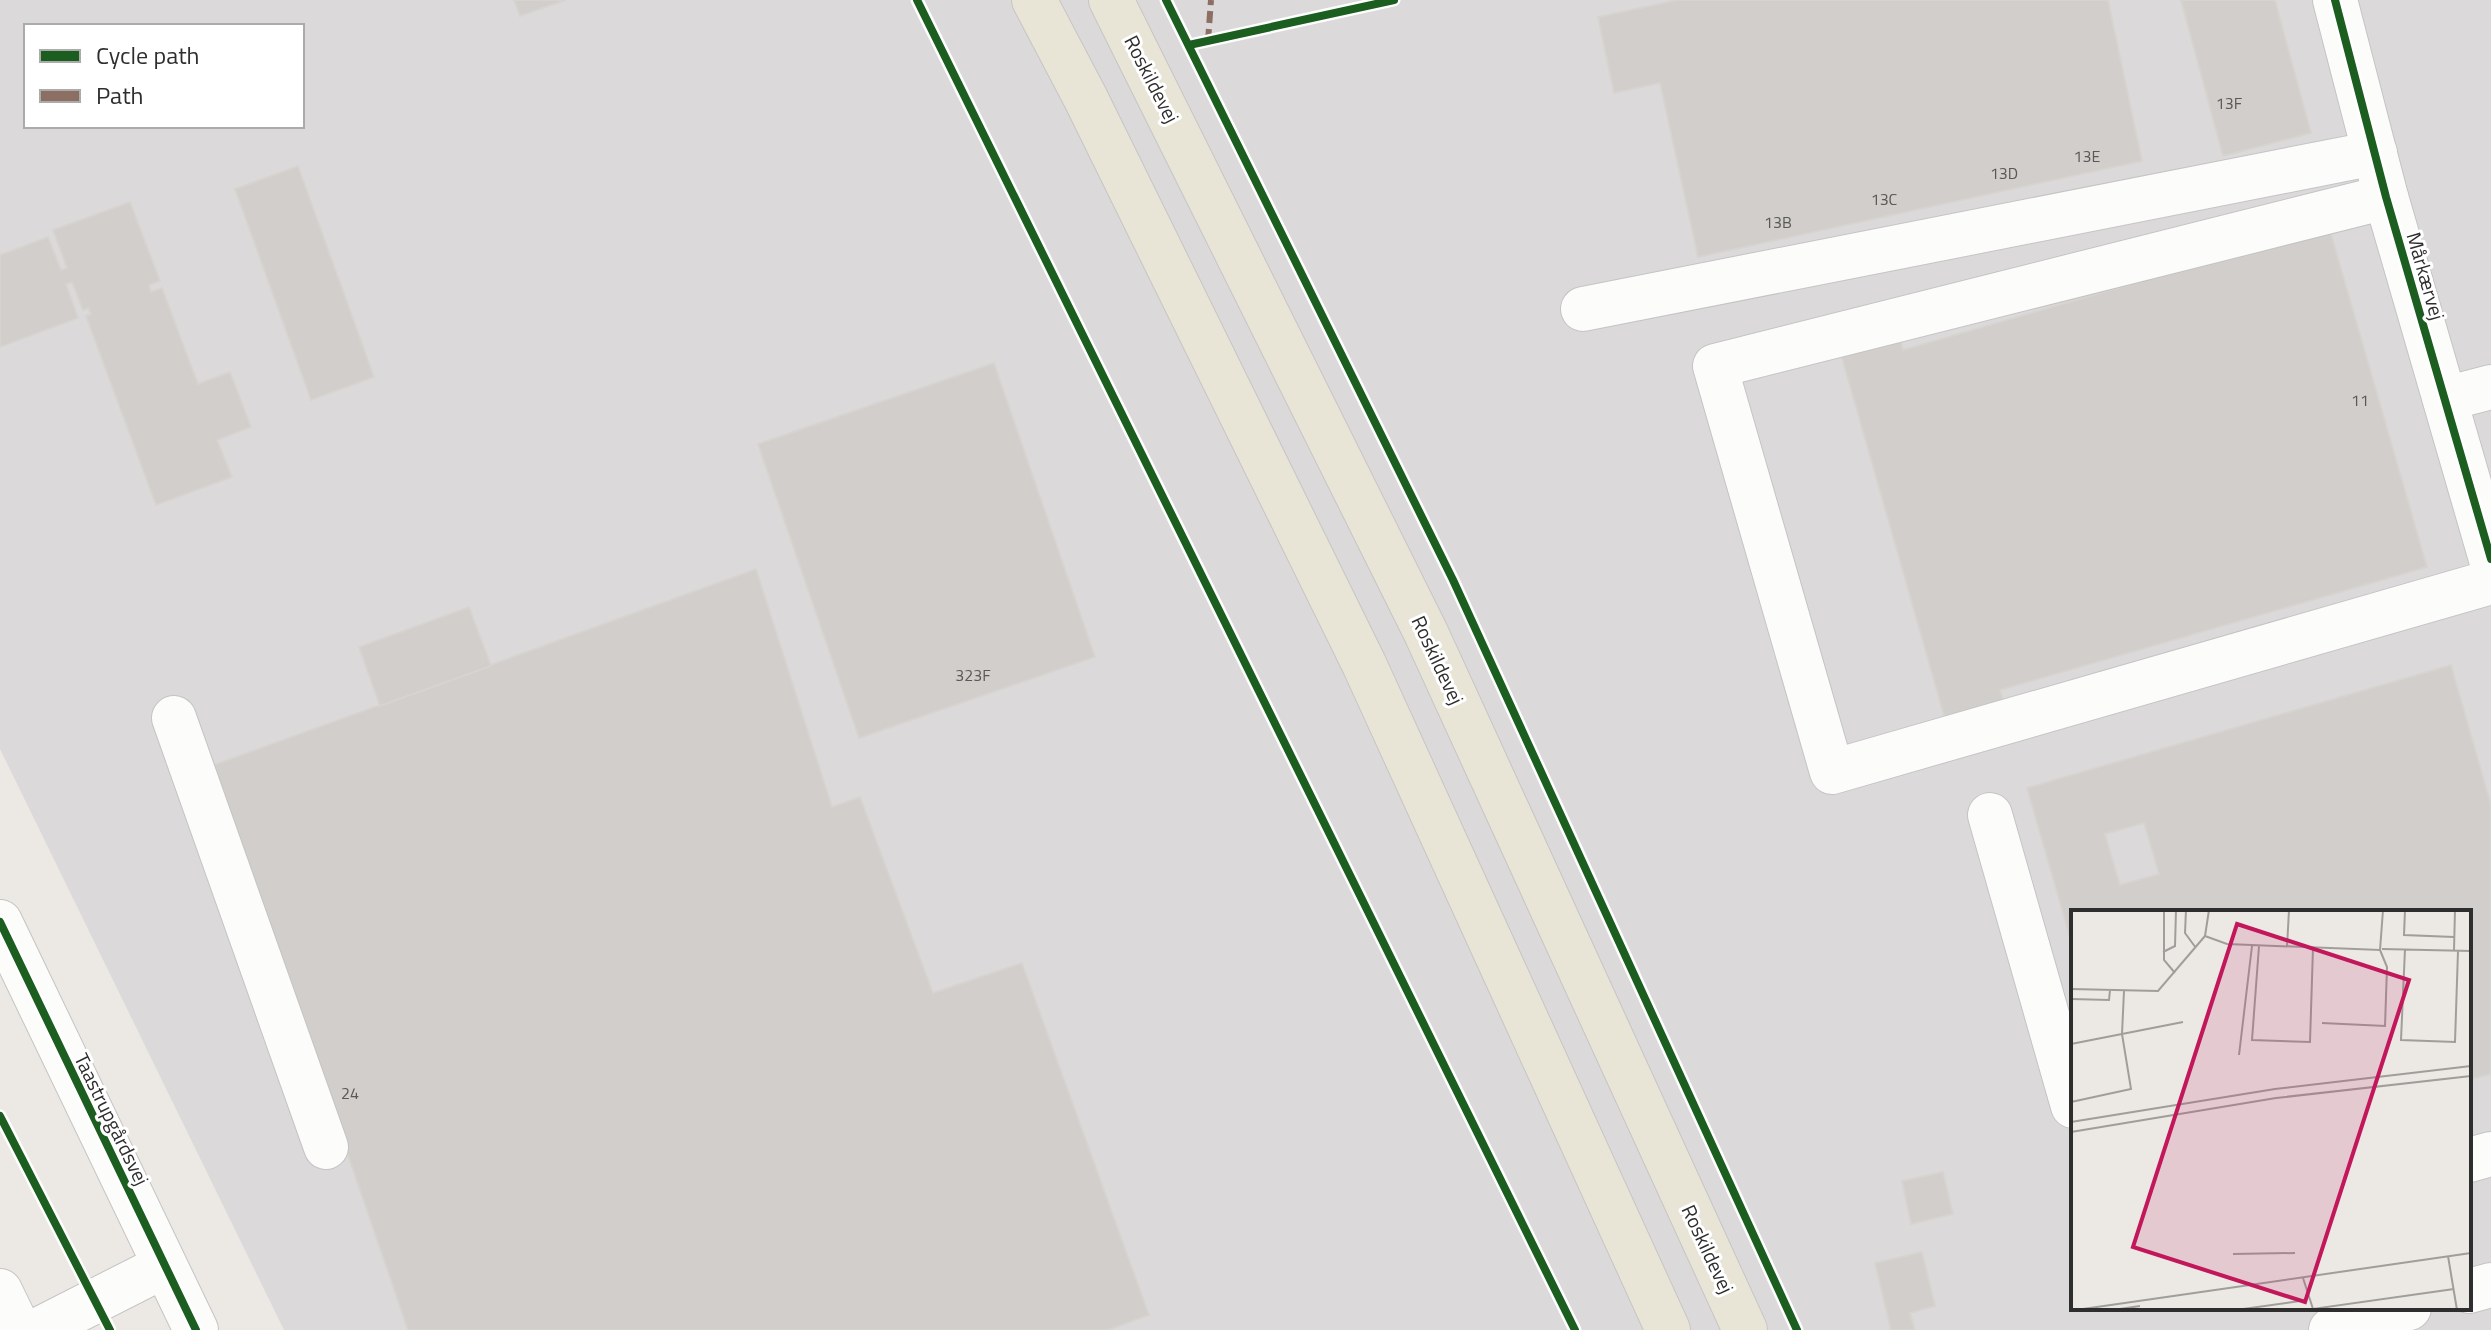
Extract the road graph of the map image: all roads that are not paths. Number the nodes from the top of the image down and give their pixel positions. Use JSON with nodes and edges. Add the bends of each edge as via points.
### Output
{"nodes":[{"id":1,"x":1034,"y":0,"type":"edge"},
{"id":2,"x":1111,"y":0,"type":"edge"},
{"id":3,"x":2335,"y":0,"type":"edge"},
{"id":4,"x":2375,"y":153,"type":"junction"},
{"id":5,"x":2386,"y":197,"type":"junction"},
{"id":6,"x":1583,"y":309,"type":"dead end"},
{"id":7,"x":2491,"y":387,"type":"edge"},
{"id":8,"x":2445,"y":399,"type":"junction"},
{"id":9,"x":2491,"y":559,"type":"edge"},
{"id":10,"x":2491,"y":582,"type":"edge"},
{"id":11,"x":174,"y":718,"type":"dead end"},
{"id":12,"x":1990,"y":815,"type":"dead end"},
{"id":13,"x":0,"y":922,"type":"edge"},
{"id":14,"x":0,"y":991,"type":"edge"},
{"id":15,"x":2071,"y":1099,"type":"edge"},
{"id":16,"x":326,"y":1147,"type":"dead end"},
{"id":17,"x":2491,"y":1154,"type":"edge"},
{"id":18,"x":2471,"y":1159,"type":"edge"},
{"id":19,"x":155,"y":1270,"type":"junction"},
{"id":20,"x":2491,"y":1285,"type":"edge"},
{"id":21,"x":2471,"y":1290,"type":"edge"},
{"id":22,"x":0,"y":1291,"type":"edge"},
{"id":23,"x":2402,"y":1310,"type":"edge"},
{"id":24,"x":19,"y":1330,"type":"edge"},
{"id":25,"x":38,"y":1330,"type":"edge"},
{"id":26,"x":174,"y":1330,"type":"edge"},
{"id":27,"x":196,"y":1330,"type":"edge"},
{"id":28,"x":1668,"y":1330,"type":"edge"},
{"id":29,"x":1745,"y":1330,"type":"edge"},
{"id":30,"x":2331,"y":1330,"type":"edge"}],
"edges":[{"from":1,"to":28,"type":"main road","via":[[1364,664]]},
{"from":2,"to":29,"type":"main road","name":"Roskildevej","via":[[1426,633]]},
{"from":3,"to":4,"type":"street","name":"Mårkærvej"},
{"from":4,"to":5,"type":"street","name":"Mårkærvej"},
{"from":4,"to":6,"type":"street"},
{"from":5,"to":8,"type":"street","name":"Mårkærvej"},
{"from":5,"to":10,"type":"street","via":[[1715,366],[1832,772]]},
{"from":7,"to":8,"type":"street"},
{"from":8,"to":9,"type":"street","name":"Mårkærvej"},
{"from":11,"to":16,"type":"street"},
{"from":12,"to":15,"type":"street"},
{"from":13,"to":19,"type":"street","name":"Taastrupgårdsvej"},
{"from":14,"to":19,"type":"street","name":"Taastrupgårdsvej","via":[[86,1165]]},
{"from":17,"to":18,"type":"street"},
{"from":19,"to":25,"type":"street"},
{"from":19,"to":26,"type":"street","name":"Taastrupgårdsvej"},
{"from":19,"to":27,"type":"street","name":"Taastrupgårdsvej"},
{"from":20,"to":21,"type":"street"},
{"from":22,"to":24,"type":"street"},
{"from":23,"to":30,"type":"street"}]}
